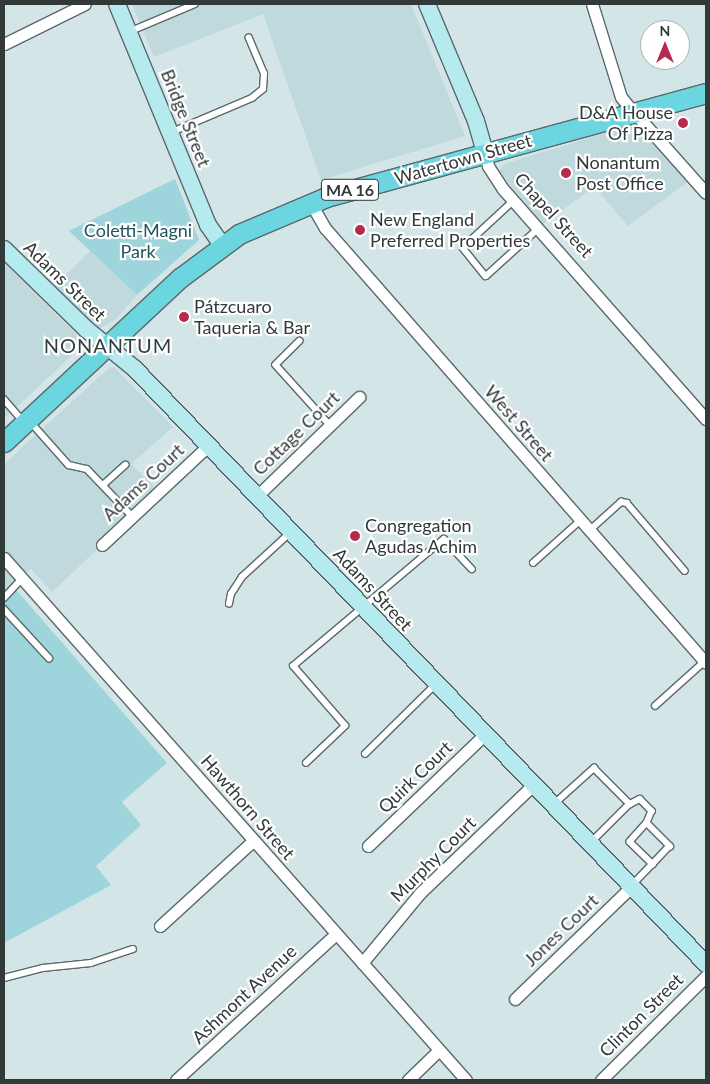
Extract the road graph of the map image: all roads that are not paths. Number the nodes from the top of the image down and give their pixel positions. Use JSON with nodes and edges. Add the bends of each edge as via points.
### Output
{"nodes":[{"id":1,"x":85,"y":4,"type":"edge"},
{"id":2,"x":118,"y":4,"type":"edge"},
{"id":3,"x":194,"y":4,"type":"edge"},
{"id":4,"x":427,"y":4,"type":"edge"},
{"id":5,"x":592,"y":4,"type":"edge"},
{"id":6,"x":129,"y":32,"type":"junction"},
{"id":7,"x":249,"y":38,"type":"dead end"},
{"id":8,"x":4,"y":44,"type":"edge"},
{"id":9,"x":706,"y":93,"type":"edge"},
{"id":10,"x":634,"y":112,"type":"junction"},
{"id":11,"x":170,"y":132,"type":"junction"},
{"id":12,"x":485,"y":152,"type":"junction"},
{"id":13,"x":706,"y":193,"type":"edge"},
{"id":14,"x":514,"y":201,"type":"junction"},
{"id":15,"x":310,"y":202,"type":"junction"},
{"id":16,"x":539,"y":228,"type":"junction"},
{"id":17,"x":222,"y":245,"type":"junction"},
{"id":18,"x":4,"y":250,"type":"edge"},
{"id":19,"x":300,"y":341,"type":"dead end"},
{"id":20,"x":105,"y":345,"type":"junction"},
{"id":21,"x":359,"y":397,"type":"dead end"},
{"id":22,"x":4,"y":398,"type":"edge"},
{"id":23,"x":706,"y":419,"type":"edge"},
{"id":24,"x":26,"y":421,"type":"junction"},
{"id":25,"x":330,"y":425,"type":"junction"},
{"id":26,"x":4,"y":442,"type":"edge"},
{"id":27,"x":209,"y":445,"type":"junction"},
{"id":28,"x":125,"y":465,"type":"dead end"},
{"id":29,"x":103,"y":485,"type":"junction"},
{"id":30,"x":258,"y":495,"type":"junction"},
{"id":31,"x":132,"y":516,"type":"junction"},
{"id":32,"x":581,"y":520,"type":"junction"},
{"id":33,"x":590,"y":530,"type":"junction"},
{"id":34,"x":292,"y":531,"type":"junction"},
{"id":35,"x":102,"y":545,"type":"dead end"},
{"id":36,"x":4,"y":558,"type":"edge"},
{"id":37,"x":533,"y":563,"type":"dead end"},
{"id":38,"x":472,"y":569,"type":"dead end"},
{"id":39,"x":684,"y":571,"type":"dead end"},
{"id":40,"x":22,"y":579,"type":"junction"},
{"id":41,"x":4,"y":598,"type":"edge"},
{"id":42,"x":229,"y":604,"type":"dead end"},
{"id":43,"x":361,"y":607,"type":"junction"},
{"id":44,"x":4,"y":609,"type":"edge"},
{"id":45,"x":49,"y":658,"type":"dead end"},
{"id":46,"x":706,"y":662,"type":"edge"},
{"id":47,"x":436,"y":684,"type":"junction"},
{"id":48,"x":655,"y":706,"type":"dead end"},
{"id":49,"x":485,"y":734,"type":"junction"},
{"id":50,"x":364,"y":754,"type":"dead end"},
{"id":51,"x":306,"y":763,"type":"dead end"},
{"id":52,"x":534,"y":784,"type":"junction"},
{"id":53,"x":630,"y":804,"type":"junction"},
{"id":54,"x":553,"y":805,"type":"junction"},
{"id":55,"x":647,"y":823,"type":"junction"},
{"id":56,"x":254,"y":840,"type":"junction"},
{"id":57,"x":591,"y":843,"type":"junction"},
{"id":58,"x":368,"y":846,"type":"dead end"},
{"id":59,"x":653,"y":864,"type":"junction"},
{"id":60,"x":632,"y":886,"type":"junction"},
{"id":61,"x":160,"y":926,"type":"dead end"},
{"id":62,"x":336,"y":934,"type":"junction"},
{"id":63,"x":133,"y":949,"type":"dead end"},
{"id":64,"x":704,"y":958,"type":"edge"},
{"id":65,"x":362,"y":963,"type":"junction"},
{"id":66,"x":706,"y":976,"type":"edge"},
{"id":67,"x":4,"y":978,"type":"edge"},
{"id":68,"x":516,"y":999,"type":"dead end"},
{"id":69,"x":439,"y":1050,"type":"junction"},
{"id":70,"x":176,"y":1080,"type":"edge"},
{"id":71,"x":408,"y":1080,"type":"edge"},
{"id":72,"x":466,"y":1080,"type":"edge"},
{"id":73,"x":601,"y":1080,"type":"edge"}],
"edges":[{"from":1,"to":8,"type":"street"},
{"from":2,"to":6,"type":"street","name":"Bridge Street"},
{"from":3,"to":6,"type":"lane"},
{"from":4,"to":12,"type":"street","name":"Chapel Street","via":[[476,121]]},
{"from":5,"to":10,"type":"street","via":[[621,97]]},
{"from":6,"to":11,"type":"street","name":"Bridge Street"},
{"from":7,"to":11,"type":"lane","via":[[264,74],[263,89],[252,98]]},
{"from":9,"to":10,"type":"main road","name":"Watertown Street","number":"MA 16"},
{"from":10,"to":12,"type":"main road","name":"Watertown Street","number":"MA 16"},
{"from":10,"to":13,"type":"street"},
{"from":11,"to":17,"type":"street","name":"Bridge Street","via":[[208,226]]},
{"from":12,"to":14,"type":"street","name":"Chapel Street","via":[[494,176]]},
{"from":12,"to":15,"type":"main road","name":"Watertown Street","number":"MA 16"},
{"from":14,"to":16,"type":"street","name":"Chapel Street"},
{"from":14,"to":16,"type":"lane","via":[[463,248],[486,276]]},
{"from":15,"to":17,"type":"main road","name":"Watertown Street","number":"MA 16"},
{"from":15,"to":32,"type":"street","name":"West Street","via":[[325,228]]},
{"from":16,"to":23,"type":"street","name":"Chapel Street"},
{"from":17,"to":20,"type":"main road","name":"Watertown Street","number":"MA 16"},
{"from":18,"to":20,"type":"street","name":"Adams Street"},
{"from":19,"to":25,"type":"lane","via":[[276,365]]},
{"from":20,"to":24,"type":"main road","name":"Watertown Street","number":"MA 16"},
{"from":20,"to":27,"type":"street","name":"Adams Street","via":[[135,369]]},
{"from":21,"to":25,"type":"street","name":"Cottage Court"},
{"from":22,"to":24,"type":"lane"},
{"from":24,"to":26,"type":"main road","name":"Watertown Street","number":"MA 16"},
{"from":24,"to":29,"type":"lane","via":[[69,465],[87,469]]},
{"from":25,"to":30,"type":"street","name":"Cottage Court"},
{"from":27,"to":30,"type":"street","name":"Adams Street"},
{"from":27,"to":31,"type":"street","name":"Adams Court"},
{"from":28,"to":29,"type":"lane"},
{"from":29,"to":31,"type":"lane"},
{"from":30,"to":34,"type":"street","name":"Adams Street"},
{"from":31,"to":35,"type":"street","name":"Adams Court"},
{"from":32,"to":33,"type":"street","name":"West Street"},
{"from":32,"to":37,"type":"lane"},
{"from":33,"to":39,"type":"lane","via":[[621,502],[628,503]]},
{"from":33,"to":46,"type":"street","name":"West Street"},
{"from":34,"to":42,"type":"lane","via":[[242,577],[231,594]]},
{"from":34,"to":43,"type":"street","name":"Adams Street"},
{"from":36,"to":40,"type":"street","name":"Hawthorn Street"},
{"from":38,"to":43,"type":"lane","via":[[444,539]]},
{"from":40,"to":41,"type":"lane"},
{"from":40,"to":56,"type":"street","name":"Hawthorn Street"},
{"from":43,"to":47,"type":"street","name":"Adams Street"},
{"from":43,"to":51,"type":"lane","via":[[293,666],[345,726]]},
{"from":44,"to":45,"type":"lane"},
{"from":46,"to":48,"type":"lane"},
{"from":47,"to":49,"type":"street","name":"Adams Street"},
{"from":47,"to":50,"type":"lane"},
{"from":49,"to":52,"type":"street","name":"Adams Street"},
{"from":49,"to":58,"type":"street","name":"Quirk Court"},
{"from":52,"to":54,"type":"street","name":"Adams Street"},
{"from":52,"to":65,"type":"street","name":"Murphy Court","via":[[420,893]]},
{"from":53,"to":54,"type":"lane","via":[[594,768]]},
{"from":53,"to":55,"type":"lane","via":[[640,799],[652,811]]},
{"from":53,"to":57,"type":"lane"},
{"from":54,"to":57,"type":"street","name":"Adams Street"},
{"from":55,"to":59,"type":"lane","via":[[670,846]]},
{"from":55,"to":59,"type":"lane","via":[[630,842]]},
{"from":56,"to":61,"type":"street"},
{"from":56,"to":62,"type":"street","name":"Hawthorn Street"},
{"from":57,"to":60,"type":"street","name":"Adams Street"},
{"from":59,"to":60,"type":"lane"},
{"from":60,"to":64,"type":"street","name":"Adams Street"},
{"from":60,"to":68,"type":"street","name":"Jones Court"},
{"from":62,"to":65,"type":"street","name":"Hawthorn Street"},
{"from":62,"to":70,"type":"street","name":"Ashmont Avenue"},
{"from":63,"to":67,"type":"lane","via":[[91,963],[43,968]]},
{"from":65,"to":69,"type":"street","name":"Hawthorn Street"},
{"from":66,"to":73,"type":"street","name":"Clinton Street"},
{"from":69,"to":71,"type":"street"},
{"from":69,"to":72,"type":"street","name":"Hawthorn Street"}]}
